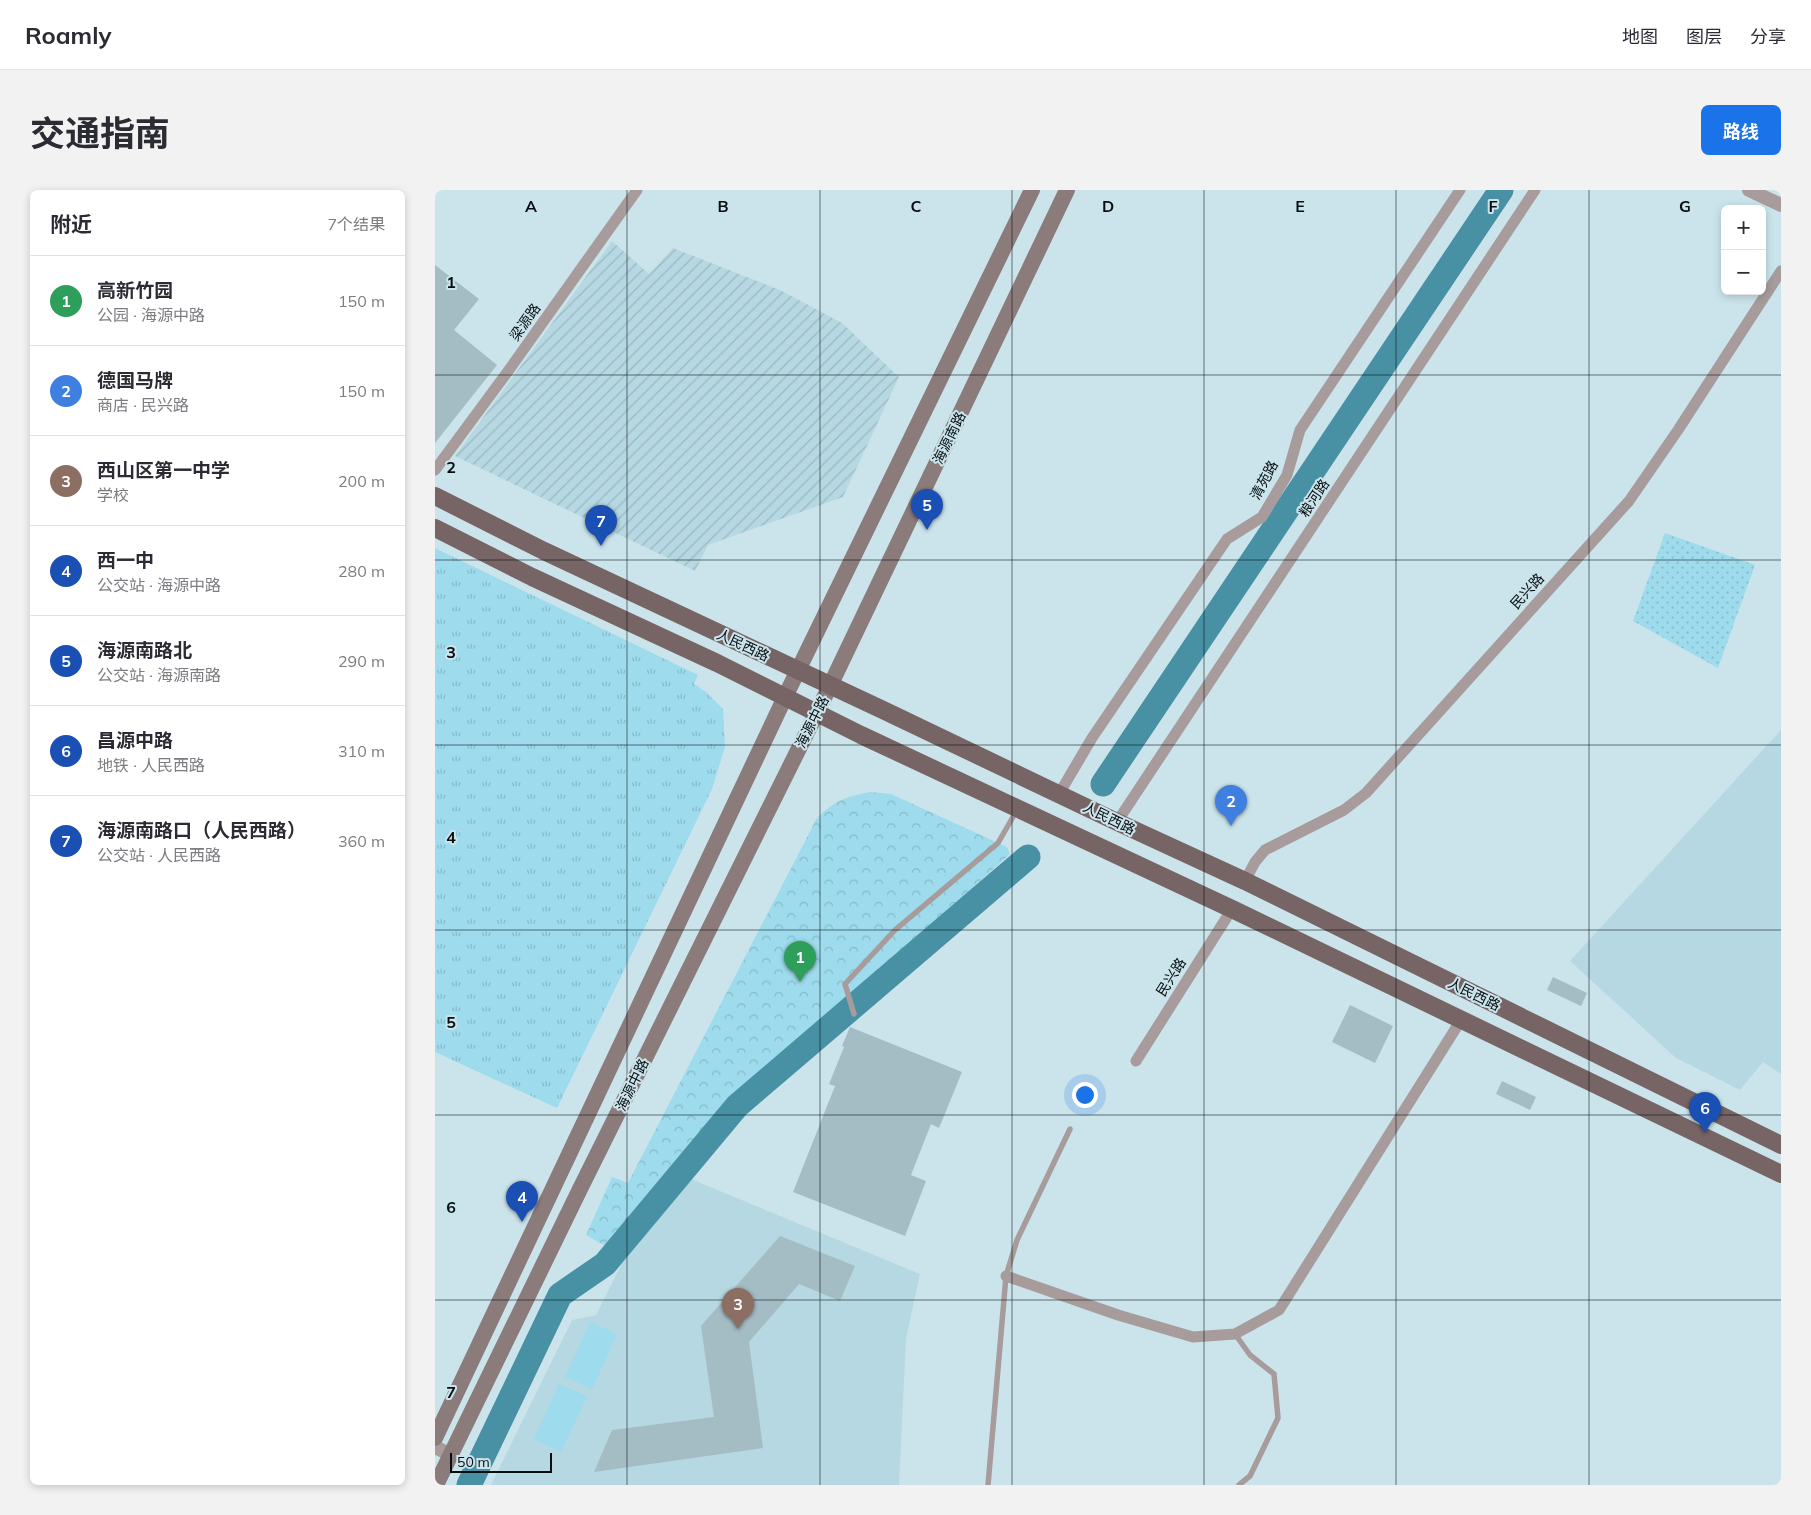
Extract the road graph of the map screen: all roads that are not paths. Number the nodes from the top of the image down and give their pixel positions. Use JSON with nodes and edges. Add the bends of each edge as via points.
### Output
{"nodes":[{"id":1,"x":637,"y":190,"type":"edge"},
{"id":2,"x":1031,"y":190,"type":"edge"},
{"id":3,"x":1067,"y":190,"type":"edge"},
{"id":4,"x":1460,"y":190,"type":"edge"},
{"id":5,"x":1535,"y":190,"type":"edge"},
{"id":6,"x":1749,"y":190,"type":"edge"},
{"id":7,"x":1781,"y":205,"type":"edge"},
{"id":8,"x":1781,"y":271,"type":"edge"},
{"id":9,"x":435,"y":470,"type":"edge"},
{"id":10,"x":435,"y":496,"type":"edge"},
{"id":11,"x":435,"y":528,"type":"edge"},
{"id":12,"x":798,"y":670,"type":"junction"},
{"id":13,"x":830,"y":686,"type":"junction"},
{"id":14,"x":785,"y":697,"type":"junction"},
{"id":15,"x":816,"y":713,"type":"junction"},
{"id":16,"x":1059,"y":794,"type":"junction"},
{"id":17,"x":1018,"y":808,"type":"junction"},
{"id":18,"x":1117,"y":822,"type":"junction"},
{"id":19,"x":1245,"y":881,"type":"junction"},
{"id":20,"x":1232,"y":909,"type":"junction"},
{"id":21,"x":854,"y":1014,"type":"dead end"},
{"id":22,"x":1461,"y":1020,"type":"junction"},
{"id":23,"x":1136,"y":1060,"type":"dead end"},
{"id":24,"x":1070,"y":1129,"type":"dead end"},
{"id":25,"x":1781,"y":1145,"type":"edge"},
{"id":26,"x":1781,"y":1174,"type":"edge"},
{"id":27,"x":1006,"y":1276,"type":"junction"},
{"id":28,"x":1235,"y":1334,"type":"junction"},
{"id":29,"x":436,"y":1438,"type":"edge"},
{"id":30,"x":453,"y":1449,"type":"junction"},
{"id":31,"x":436,"y":1485,"type":"edge"},
{"id":32,"x":988,"y":1485,"type":"edge"},
{"id":33,"x":1239,"y":1485,"type":"edge"}],
"edges":[{"from":1,"to":9,"type":"street","name":"梁源路"},
{"from":2,"to":12,"type":"main road"},
{"from":3,"to":13,"type":"main road","name":"海源南路"},
{"from":4,"to":16,"type":"street","name":"清苑路","via":[[1300,430],[1287,475],[1261,517],[1227,539],[1092,738]]},
{"from":5,"to":18,"type":"street","name":"粮河路"},
{"from":6,"to":7,"type":"street"},
{"from":8,"to":19,"type":"street","name":"民兴路","via":[[1629,501],[1366,792],[1344,810],[1265,850]]},
{"from":10,"to":12,"type":"main road","name":"人民西路"},
{"from":11,"to":14,"type":"main road","name":"人民西路"},
{"from":12,"to":13,"type":"main road","name":"人民西路"},
{"from":12,"to":14,"type":"main road","name":"海源中路"},
{"from":13,"to":15,"type":"main road","name":"海源中路"},
{"from":13,"to":16,"type":"main road","name":"人民西路"},
{"from":14,"to":15,"type":"main road","name":"人民西路"},
{"from":14,"to":29,"type":"main road","name":"海源中路"},
{"from":15,"to":17,"type":"main road","name":"人民西路"},
{"from":15,"to":30,"type":"main road","name":"海源中路"},
{"from":16,"to":18,"type":"main road","name":"人民西路"},
{"from":17,"to":20,"type":"main road","name":"人民西路"},
{"from":17,"to":21,"type":"lane","via":[[999,843],[895,930],[845,984]]},
{"from":18,"to":19,"type":"main road","name":"人民西路"},
{"from":19,"to":25,"type":"main road","name":"人民西路"},
{"from":20,"to":22,"type":"main road","name":"人民西路"},
{"from":20,"to":23,"type":"street","name":"民兴路"},
{"from":22,"to":26,"type":"main road","name":"人民西路"},
{"from":22,"to":28,"type":"street","via":[[1279,1310]]},
{"from":24,"to":27,"type":"lane","via":[[1017,1240]]},
{"from":27,"to":28,"type":"street","via":[[1193,1336]]},
{"from":27,"to":32,"type":"lane"},
{"from":28,"to":33,"type":"lane","via":[[1250,1355],[1274,1374],[1278,1418],[1250,1476]]},
{"from":29,"to":30,"type":"street"},
{"from":30,"to":31,"type":"main road","name":"海源中路"}]}
